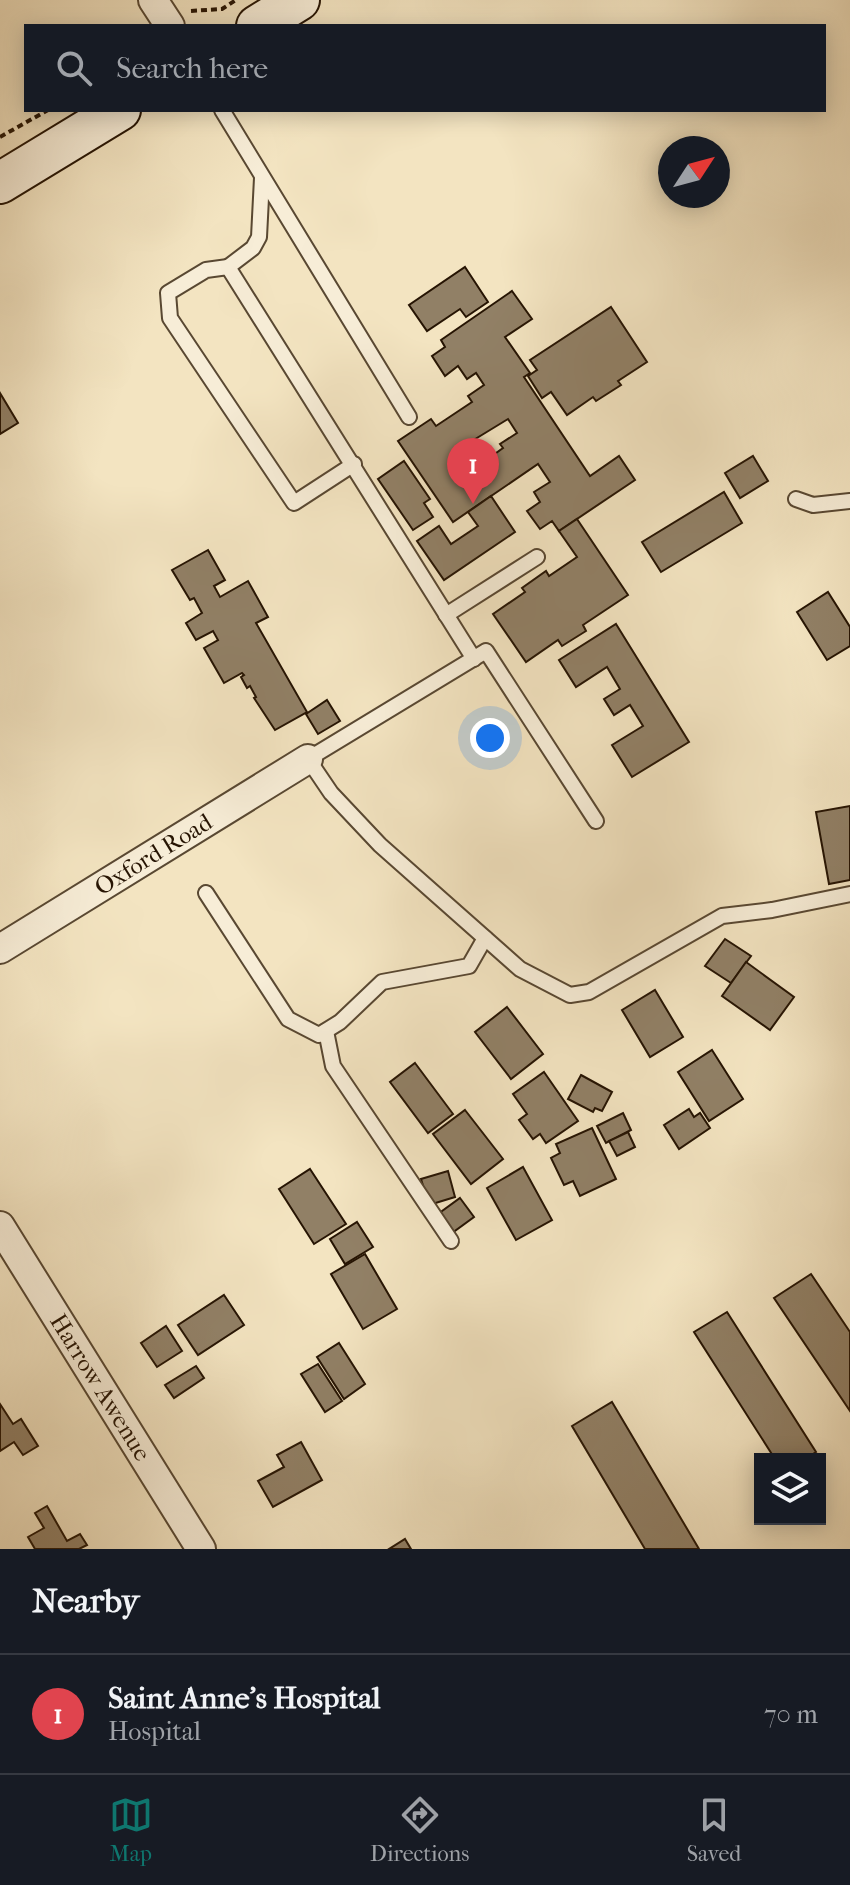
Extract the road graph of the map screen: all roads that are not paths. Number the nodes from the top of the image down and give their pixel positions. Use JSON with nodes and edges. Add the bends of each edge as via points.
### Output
{"nodes":[{"id":1,"x":153,"y":0,"type":"edge"},
{"id":2,"x":299,"y":0,"type":"edge"},
{"id":3,"x":168,"y":24,"type":"edge"},
{"id":4,"x":260,"y":24,"type":"edge"},
{"id":5,"x":117,"y":112,"type":"edge"},
{"id":6,"x":223,"y":112,"type":"edge"},
{"id":7,"x":262,"y":178,"type":"junction"},
{"id":8,"x":0,"y":183,"type":"edge"},
{"id":9,"x":228,"y":267,"type":"junction"},
{"id":10,"x":409,"y":417,"type":"dead end"},
{"id":11,"x":354,"y":464,"type":"junction"},
{"id":12,"x":796,"y":499,"type":"dead end"},
{"id":13,"x":850,"y":501,"type":"edge"},
{"id":14,"x":537,"y":557,"type":"dead end"},
{"id":15,"x":446,"y":615,"type":"junction"},
{"id":16,"x":474,"y":659,"type":"junction"},
{"id":17,"x":308,"y":759,"type":"junction"},
{"id":18,"x":596,"y":821,"type":"dead end"},
{"id":19,"x":206,"y":893,"type":"dead end"},
{"id":20,"x":850,"y":894,"type":"edge"},
{"id":21,"x":485,"y":938,"type":"junction"},
{"id":22,"x":0,"y":949,"type":"edge"},
{"id":23,"x":326,"y":1031,"type":"junction"},
{"id":24,"x":0,"y":1226,"type":"edge"},
{"id":25,"x":451,"y":1241,"type":"dead end"},
{"id":26,"x":201,"y":1549,"type":"edge"}],
"edges":[{"from":1,"to":3,"type":"street"},
{"from":2,"to":4,"type":"main road"},
{"from":5,"to":8,"type":"main road"},
{"from":6,"to":7,"type":"lane"},
{"from":7,"to":9,"type":"lane","via":[[259,237]]},
{"from":7,"to":10,"type":"lane"},
{"from":9,"to":11,"type":"lane"},
{"from":9,"to":11,"type":"lane","via":[[206,270],[168,293],[170,318],[294,503]]},
{"from":11,"to":15,"type":"lane"},
{"from":12,"to":13,"type":"lane","via":[[813,505]]},
{"from":14,"to":15,"type":"lane"},
{"from":15,"to":16,"type":"lane"},
{"from":16,"to":17,"type":"lane"},
{"from":16,"to":18,"type":"lane","via":[[486,651]]},
{"from":17,"to":21,"type":"lane","via":[[331,793],[380,845]]},
{"from":17,"to":22,"type":"street","name":"Oxford Road"},
{"from":19,"to":23,"type":"lane","via":[[288,1019],[319,1035]]},
{"from":20,"to":21,"type":"lane","via":[[722,916],[589,992],[570,995],[520,969]]},
{"from":21,"to":23,"type":"lane","via":[[469,966],[382,982]]},
{"from":23,"to":25,"type":"lane","via":[[333,1066]]},
{"from":24,"to":26,"type":"street","name":"Harrow Awenue"}]}
